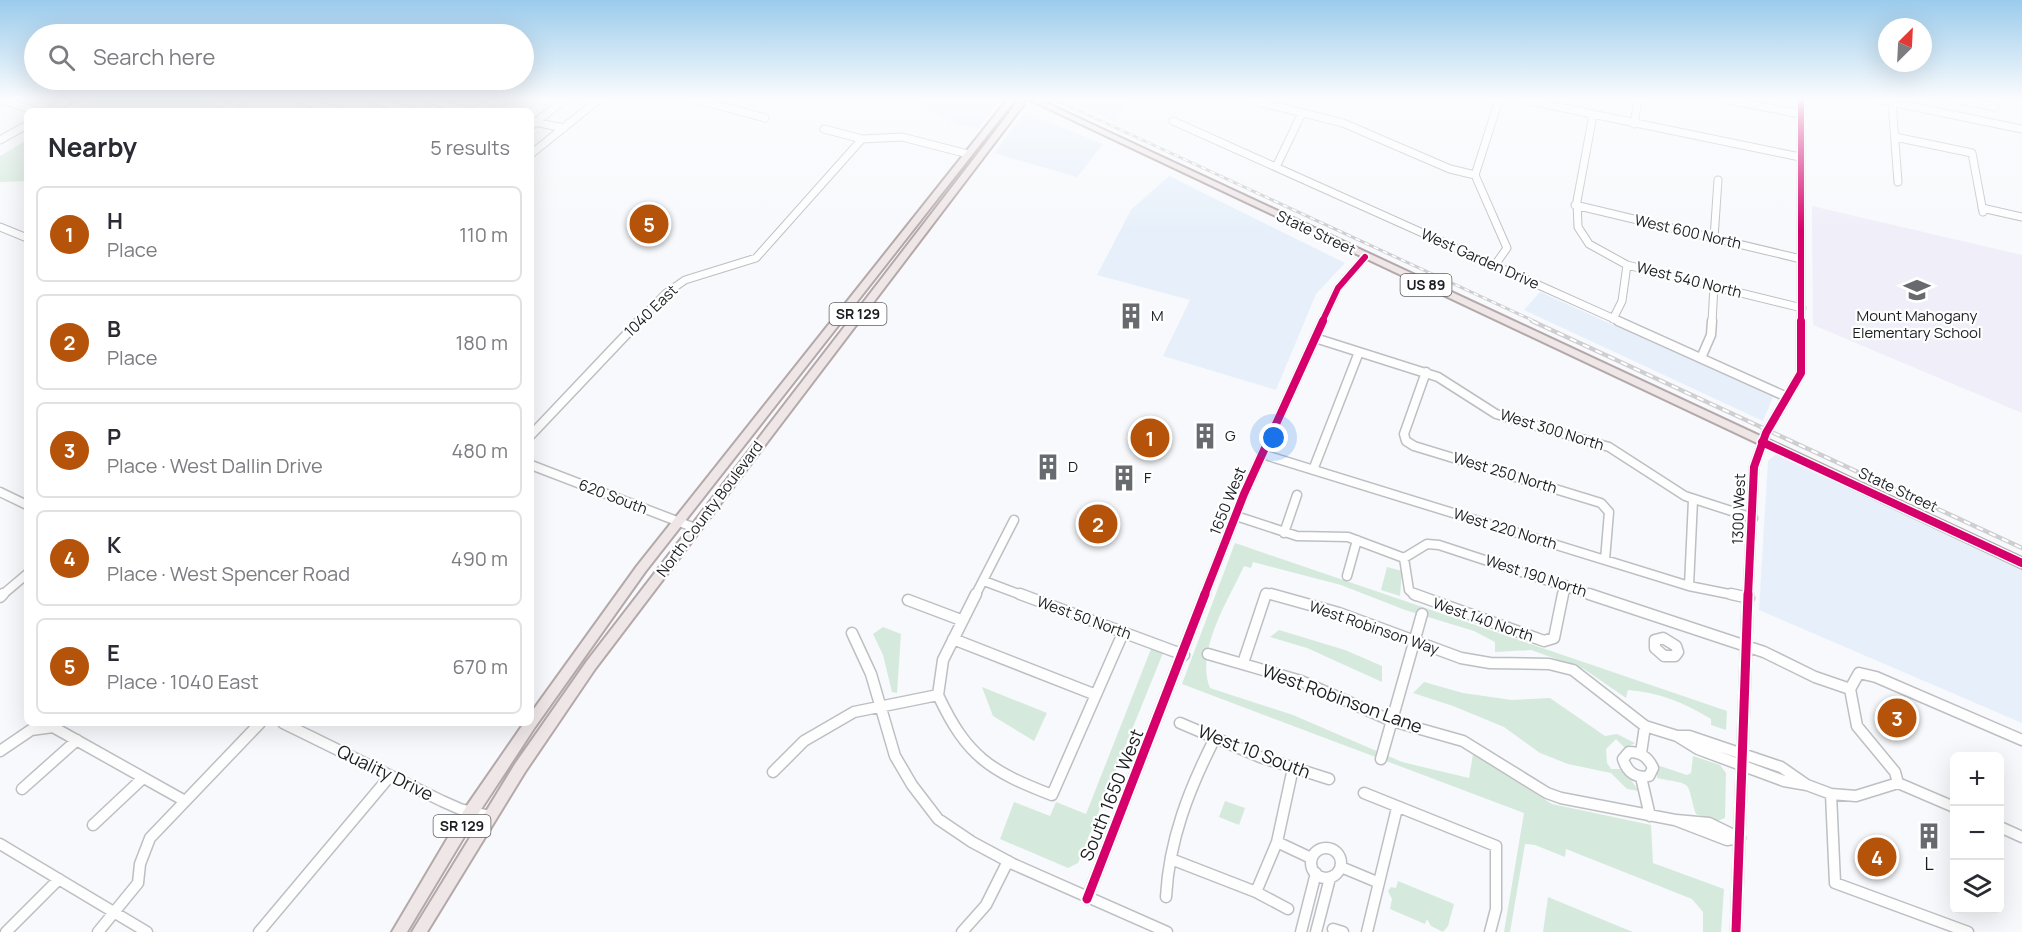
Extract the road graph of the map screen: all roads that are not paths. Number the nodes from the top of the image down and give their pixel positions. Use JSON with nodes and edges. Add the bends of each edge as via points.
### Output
{"nodes":[{"id":1,"x":859,"y":143,"type":"edge"},
{"id":2,"x":927,"y":143,"type":"edge"},
{"id":3,"x":976,"y":143,"type":"edge"},
{"id":4,"x":990,"y":143,"type":"edge"},
{"id":5,"x":1126,"y":143,"type":"edge"},
{"id":6,"x":1223,"y":143,"type":"edge"},
{"id":7,"x":1287,"y":143,"type":"edge"},
{"id":8,"x":1391,"y":143,"type":"edge"},
{"id":9,"x":1485,"y":143,"type":"edge"},
{"id":10,"x":1587,"y":143,"type":"edge"},
{"id":11,"x":1737,"y":143,"type":"edge"},
{"id":12,"x":1800,"y":143,"type":"edge"},
{"id":13,"x":1895,"y":143,"type":"edge"},
{"id":14,"x":1926,"y":143,"type":"edge"},
{"id":15,"x":968,"y":154,"type":"junction"},
{"id":16,"x":1800,"y":157,"type":"junction"},
{"id":17,"x":1275,"y":167,"type":"junction"},
{"id":18,"x":1475,"y":175,"type":"junction"},
{"id":19,"x":1718,"y":180,"type":"dead end"},
{"id":20,"x":1898,"y":182,"type":"dead end"},
{"id":21,"x":1575,"y":205,"type":"junction"},
{"id":22,"x":1982,"y":210,"type":"joint"},
{"id":23,"x":2022,"y":217,"type":"edge"},
{"id":24,"x":0,"y":227,"type":"edge"},
{"id":25,"x":24,"y":237,"type":"edge"},
{"id":26,"x":1714,"y":238,"type":"junction"},
{"id":27,"x":1365,"y":256,"type":"junction"},
{"id":28,"x":1801,"y":259,"type":"junction"},
{"id":29,"x":1495,"y":265,"type":"junction"},
{"id":30,"x":1627,"y":265,"type":"junction"},
{"id":31,"x":1714,"y":286,"type":"junction"},
{"id":32,"x":1802,"y":308,"type":"junction"},
{"id":33,"x":1613,"y":319,"type":"junction"},
{"id":34,"x":1315,"y":338,"type":"junction"},
{"id":35,"x":1359,"y":352,"type":"junction"},
{"id":36,"x":1701,"y":358,"type":"junction"},
{"id":37,"x":1426,"y":372,"type":"junction"},
{"id":38,"x":1787,"y":397,"type":"junction"},
{"id":39,"x":534,"y":432,"type":"edge"},
{"id":40,"x":1762,"y":442,"type":"junction"},
{"id":41,"x":1262,"y":454,"type":"junction"},
{"id":42,"x":534,"y":466,"type":"edge"},
{"id":43,"x":1313,"y":470,"type":"junction"},
{"id":44,"x":0,"y":492,"type":"edge"},
{"id":45,"x":1297,"y":495,"type":"dead end"},
{"id":46,"x":1693,"y":500,"type":"junction"},
{"id":47,"x":24,"y":504,"type":"edge"},
{"id":48,"x":1236,"y":516,"type":"junction"},
{"id":49,"x":1752,"y":518,"type":"junction"},
{"id":50,"x":1014,"y":520,"type":"dead end"},
{"id":51,"x":678,"y":522,"type":"junction"},
{"id":52,"x":695,"y":528,"type":"junction"},
{"id":53,"x":1284,"y":532,"type":"junction"},
{"id":54,"x":1357,"y":540,"type":"junction"},
{"id":55,"x":1404,"y":558,"type":"junction"},
{"id":56,"x":1605,"y":560,"type":"junction"},
{"id":57,"x":2022,"y":563,"type":"edge"},
{"id":58,"x":1347,"y":576,"type":"dead end"},
{"id":59,"x":24,"y":577,"type":"edge"},
{"id":60,"x":984,"y":581,"type":"junction"},
{"id":61,"x":1565,"y":585,"type":"junction"},
{"id":62,"x":1689,"y":586,"type":"junction"},
{"id":63,"x":0,"y":597,"type":"edge"},
{"id":64,"x":1749,"y":598,"type":"junction"},
{"id":65,"x":908,"y":600,"type":"dead end"},
{"id":66,"x":1422,"y":614,"type":"dead end"},
{"id":67,"x":962,"y":620,"type":"junction"},
{"id":68,"x":1669,"y":622,"type":"junction"},
{"id":69,"x":852,"y":633,"type":"dead end"},
{"id":70,"x":1123,"y":633,"type":"junction"},
{"id":71,"x":955,"y":635,"type":"junction"},
{"id":72,"x":1666,"y":638,"type":"dead end"},
{"id":73,"x":1414,"y":645,"type":"junction"},
{"id":74,"x":1746,"y":646,"type":"junction"},
{"id":75,"x":1208,"y":654,"type":"dead end"},
{"id":76,"x":1184,"y":655,"type":"junction"},
{"id":77,"x":1243,"y":663,"type":"junction"},
{"id":78,"x":1850,"y":689,"type":"junction"},
{"id":79,"x":938,"y":695,"type":"junction"},
{"id":80,"x":1096,"y":695,"type":"junction"},
{"id":81,"x":1166,"y":701,"type":"joint"},
{"id":82,"x":880,"y":706,"type":"junction"},
{"id":83,"x":534,"y":719,"type":"edge"},
{"id":84,"x":1392,"y":721,"type":"junction"},
{"id":85,"x":1180,"y":723,"type":"dead end"},
{"id":86,"x":257,"y":726,"type":"edge"},
{"id":87,"x":289,"y":726,"type":"edge"},
{"id":88,"x":529,"y":726,"type":"edge"},
{"id":89,"x":1645,"y":726,"type":"junction"},
{"id":90,"x":1215,"y":738,"type":"junction"},
{"id":91,"x":77,"y":740,"type":"junction"},
{"id":92,"x":2022,"y":740,"type":"edge"},
{"id":93,"x":0,"y":751,"type":"edge"},
{"id":94,"x":1641,"y":753,"type":"junction"},
{"id":95,"x":1381,"y":759,"type":"dead end"},
{"id":96,"x":1740,"y":759,"type":"junction"},
{"id":97,"x":1293,"y":768,"type":"junction"},
{"id":98,"x":773,"y":772,"type":"dead end"},
{"id":99,"x":390,"y":776,"type":"junction"},
{"id":100,"x":1641,"y":777,"type":"junction"},
{"id":101,"x":143,"y":778,"type":"junction"},
{"id":102,"x":1329,"y":779,"type":"dead end"},
{"id":103,"x":1898,"y":783,"type":"junction"},
{"id":104,"x":22,"y":789,"type":"dead end"},
{"id":105,"x":1364,"y":793,"type":"dead end"},
{"id":106,"x":1831,"y":794,"type":"junction"},
{"id":107,"x":185,"y":801,"type":"junction"},
{"id":108,"x":1952,"y":806,"type":"edge"},
{"id":109,"x":1397,"y":808,"type":"junction"},
{"id":110,"x":471,"y":812,"type":"junction"},
{"id":111,"x":490,"y":816,"type":"junction"},
{"id":112,"x":1650,"y":816,"type":"junction"},
{"id":113,"x":93,"y":825,"type":"dead end"},
{"id":114,"x":2004,"y":829,"type":"edge"},
{"id":115,"x":2022,"y":837,"type":"edge"},
{"id":116,"x":1740,"y":838,"type":"junction"},
{"id":117,"x":1277,"y":842,"type":"junction"},
{"id":118,"x":0,"y":844,"type":"edge"},
{"id":119,"x":1311,"y":858,"type":"junction"},
{"id":120,"x":1171,"y":859,"type":"junction"},
{"id":121,"x":1008,"y":861,"type":"junction"},
{"id":122,"x":1341,"y":867,"type":"junction"},
{"id":123,"x":1316,"y":873,"type":"junction"},
{"id":124,"x":1330,"y":878,"type":"junction"},
{"id":125,"x":59,"y":879,"type":"junction"},
{"id":126,"x":1377,"y":882,"type":"junction"},
{"id":127,"x":1256,"y":892,"type":"junction"},
{"id":128,"x":1166,"y":897,"type":"dead end"},
{"id":129,"x":1087,"y":899,"type":"junction"},
{"id":130,"x":1288,"y":909,"type":"dead end"},
{"id":131,"x":115,"y":913,"type":"junction"},
{"id":132,"x":6,"y":932,"type":"edge"},
{"id":133,"x":98,"y":932,"type":"edge"},
{"id":134,"x":147,"y":932,"type":"edge"},
{"id":135,"x":259,"y":932,"type":"edge"},
{"id":136,"x":399,"y":932,"type":"edge"},
{"id":137,"x":419,"y":932,"type":"edge"},
{"id":138,"x":962,"y":932,"type":"edge"},
{"id":139,"x":1167,"y":932,"type":"edge"},
{"id":140,"x":1301,"y":932,"type":"edge"},
{"id":141,"x":1316,"y":932,"type":"edge"},
{"id":142,"x":1367,"y":932,"type":"edge"},
{"id":143,"x":1490,"y":932,"type":"edge"},
{"id":144,"x":1736,"y":932,"type":"edge"},
{"id":145,"x":1968,"y":932,"type":"edge"}],
"edges":[{"from":1,"to":39,"type":"street","name":"1040 East","via":[[756,258],[685,280],[665,294]]},
{"from":2,"to":15,"type":"street"},
{"from":3,"to":15,"type":"main road","name":"North County Boulevard","number":"SR 129"},
{"from":4,"to":52,"type":"main road","name":"North County Boulevard","number":"SR 129"},
{"from":5,"to":27,"type":"main road","name":"State Street","number":"US 89"},
{"from":6,"to":17,"type":"street","name":"West Garden Drive"},
{"from":7,"to":17,"type":"street"},
{"from":8,"to":18,"type":"street","via":[[1450,169]]},
{"from":9,"to":18,"type":"street"},
{"from":10,"to":21,"type":"street"},
{"from":11,"to":16,"type":"street"},
{"from":12,"to":16,"type":"street","name":"1300 West"},
{"from":13,"to":20,"type":"street"},
{"from":14,"to":22,"type":"street","via":[[1972,153]]},
{"from":15,"to":51,"type":"main road","name":"North County Boulevard","number":"SR 129"},
{"from":16,"to":28,"type":"street","name":"1300 West"},
{"from":17,"to":29,"type":"street","name":"West Garden Drive"},
{"from":18,"to":29,"type":"street","via":[[1507,248]]},
{"from":19,"to":26,"type":"street"},
{"from":21,"to":26,"type":"street","name":"West 600 North"},
{"from":21,"to":30,"type":"street","name":"West 540 North","via":[[1576,225],[1584,238],[1603,254]]},
{"from":22,"to":23,"type":"street"},
{"from":24,"to":25,"type":"street"},
{"from":26,"to":28,"type":"street","name":"West 600 North"},
{"from":27,"to":34,"type":"street","name":"1650 West","via":[[1338,288]]},
{"from":27,"to":40,"type":"main road","name":"State Street","number":"US 89"},
{"from":28,"to":32,"type":"street","name":"1300 West"},
{"from":29,"to":33,"type":"street","name":"West Garden Drive"},
{"from":30,"to":31,"type":"street","name":"West 540 North"},
{"from":30,"to":33,"type":"street","via":[[1622,301]]},
{"from":31,"to":32,"type":"street","name":"West 540 North"},
{"from":31,"to":36,"type":"street","via":[[1711,335]]},
{"from":32,"to":38,"type":"street","name":"1300 West","via":[[1801,373]]},
{"from":33,"to":36,"type":"street","name":"West Garden Drive"},
{"from":34,"to":35,"type":"street","name":"West 300 North"},
{"from":34,"to":41,"type":"street","name":"1650 West"},
{"from":35,"to":37,"type":"street","name":"West 300 North"},
{"from":35,"to":43,"type":"street"},
{"from":36,"to":38,"type":"street","name":"West Garden Drive"},
{"from":37,"to":46,"type":"street","name":"West 300 North","via":[[1496,414],[1609,447]]},
{"from":37,"to":56,"type":"street","name":"West 250 North","via":[[1404,434],[1406,441],[1604,505],[1609,512]]},
{"from":38,"to":40,"type":"street","name":"1300 West"},
{"from":40,"to":49,"type":"street","name":"1300 West","via":[[1754,467]]},
{"from":40,"to":57,"type":"main road","name":"State Street","number":"US 89"},
{"from":41,"to":43,"type":"street","name":"West 220 North"},
{"from":41,"to":48,"type":"street","name":"1650 West"},
{"from":42,"to":51,"type":"street","name":"620 South"},
{"from":43,"to":56,"type":"street","name":"West 220 North"},
{"from":44,"to":47,"type":"street"},
{"from":45,"to":53,"type":"street"},
{"from":46,"to":49,"type":"street","name":"West 300 North"},
{"from":46,"to":62,"type":"street"},
{"from":48,"to":53,"type":"street"},
{"from":48,"to":76,"type":"street","name":"1650 West"},
{"from":49,"to":64,"type":"street","name":"1300 West"},
{"from":50,"to":60,"type":"street"},
{"from":51,"to":52,"type":"street","name":"620 South"},
{"from":51,"to":83,"type":"main road","name":"North County Boulevard","number":"SR 129"},
{"from":52,"to":111,"type":"main road","name":"North County Boulevard","number":"SR 129","via":[[591,665]]},
{"from":53,"to":54,"type":"street"},
{"from":54,"to":55,"type":"street"},
{"from":54,"to":58,"type":"street"},
{"from":55,"to":61,"type":"street","name":"West 190 North","via":[[1427,544],[1439,545]]},
{"from":55,"to":61,"type":"street","name":"West 140 North","via":[[1412,594],[1544,641],[1554,638]]},
{"from":56,"to":62,"type":"street","name":"West 220 North"},
{"from":59,"to":63,"type":"street"},
{"from":60,"to":67,"type":"street"},
{"from":60,"to":70,"type":"street","name":"West 50 North"},
{"from":61,"to":68,"type":"street","name":"West 190 North"},
{"from":62,"to":64,"type":"street","name":"West 220 North"},
{"from":64,"to":74,"type":"street","name":"1300 West"},
{"from":65,"to":67,"type":"street"},
{"from":66,"to":73,"type":"street"},
{"from":67,"to":71,"type":"street"},
{"from":68,"to":72,"type":"street"},
{"from":68,"to":74,"type":"street","name":"West 190 North"},
{"from":69,"to":82,"type":"street","via":[[871,674]]},
{"from":70,"to":76,"type":"street","name":"West 50 North"},
{"from":70,"to":80,"type":"street"},
{"from":71,"to":79,"type":"street","via":[[943,660]]},
{"from":71,"to":80,"type":"street"},
{"from":73,"to":77,"type":"street","name":"West Robinson Way","via":[[1349,617],[1266,593]]},
{"from":73,"to":84,"type":"street"},
{"from":73,"to":89,"type":"street","name":"West Robinson Way","via":[[1479,662],[1548,661],[1561,665],[1573,670]]},
{"from":74,"to":78,"type":"street","name":"West 190 North"},
{"from":74,"to":96,"type":"street","name":"1300 West"},
{"from":75,"to":77,"type":"street","name":"West Robinson Lane"},
{"from":76,"to":81,"type":"street","name":"1650 West"},
{"from":77,"to":84,"type":"street","name":"West Robinson Lane","via":[[1301,681]]},
{"from":78,"to":92,"type":"street","via":[[1859,673],[1876,677]]},
{"from":78,"to":103,"type":"street","via":[[1857,726],[1895,772]]},
{"from":79,"to":80,"type":"street","via":[[963,744],[985,765],[1052,795]]},
{"from":79,"to":82,"type":"street"},
{"from":81,"to":129,"type":"street","name":"South 1650 West"},
{"from":82,"to":98,"type":"street","via":[[854,712],[804,741]]},
{"from":82,"to":121,"type":"street","via":[[895,756],[938,819]]},
{"from":84,"to":95,"type":"street"},
{"from":84,"to":112,"type":"street","name":"West Robinson Lane","via":[[1463,741],[1561,798]]},
{"from":85,"to":90,"type":"street","name":"West 10 South"},
{"from":86,"to":107,"type":"street"},
{"from":87,"to":99,"type":"street","name":"Quality Drive"},
{"from":88,"to":110,"type":"main road","name":"North County Boulevard","number":"SR 129"},
{"from":89,"to":94,"type":"street"},
{"from":89,"to":96,"type":"street","name":"West Robinson Way","via":[[1677,736],[1698,749]]},
{"from":90,"to":97,"type":"street","name":"West 10 South"},
{"from":90,"to":120,"type":"street","via":[[1184,805]]},
{"from":91,"to":93,"type":"street","via":[[43,726],[24,731]]},
{"from":91,"to":101,"type":"street"},
{"from":91,"to":104,"type":"street"},
{"from":94,"to":100,"type":"street","via":[[1653,768],[1649,776]]},
{"from":94,"to":100,"type":"street","via":[[1629,752],[1623,759],[1629,771]]},
{"from":96,"to":106,"type":"street","name":"West Robinson Way","via":[[1784,781]]},
{"from":96,"to":116,"type":"street","name":"1300 West"},
{"from":97,"to":102,"type":"street","name":"West 10 South"},
{"from":97,"to":117,"type":"street"},
{"from":99,"to":110,"type":"street","name":"Quality Drive"},
{"from":99,"to":135,"type":"street"},
{"from":100,"to":112,"type":"street"},
{"from":101,"to":107,"type":"street"},
{"from":101,"to":113,"type":"street"},
{"from":103,"to":106,"type":"street","via":[[1856,796]]},
{"from":103,"to":108,"type":"street"},
{"from":105,"to":109,"type":"street"},
{"from":106,"to":145,"type":"street","via":[[1835,883]]},
{"from":107,"to":131,"type":"street","via":[[150,838],[138,883]]},
{"from":109,"to":126,"type":"street"},
{"from":109,"to":143,"type":"street","via":[[1496,846],[1496,909]]},
{"from":110,"to":111,"type":"street","name":"Quality Drive"},
{"from":110,"to":136,"type":"main road","name":"North County Boulevard","number":"SR 129"},
{"from":111,"to":137,"type":"main road","name":"North County Boulevard","number":"SR 129"},
{"from":112,"to":116,"type":"street","name":"West Robinson Lane","via":[[1675,820],[1727,840]]},
{"from":114,"to":115,"type":"street"},
{"from":116,"to":144,"type":"street","name":"1300 West"},
{"from":117,"to":119,"type":"street"},
{"from":117,"to":127,"type":"street"},
{"from":118,"to":125,"type":"street"},
{"from":119,"to":122,"type":"street","via":[[1316,850],[1325,848],[1338,857]]},
{"from":119,"to":123,"type":"street"},
{"from":120,"to":127,"type":"street"},
{"from":120,"to":128,"type":"street"},
{"from":121,"to":129,"type":"street"},
{"from":121,"to":138,"type":"street","via":[[986,905]]},
{"from":122,"to":124,"type":"street","via":[[1338,875]]},
{"from":122,"to":126,"type":"street"},
{"from":123,"to":124,"type":"street"},
{"from":123,"to":140,"type":"street"},
{"from":124,"to":141,"type":"street"},
{"from":125,"to":131,"type":"street"},
{"from":125,"to":132,"type":"street"},
{"from":126,"to":142,"type":"street"},
{"from":127,"to":130,"type":"street"},
{"from":129,"to":139,"type":"street"},
{"from":131,"to":133,"type":"street"},
{"from":131,"to":134,"type":"street"}]}
